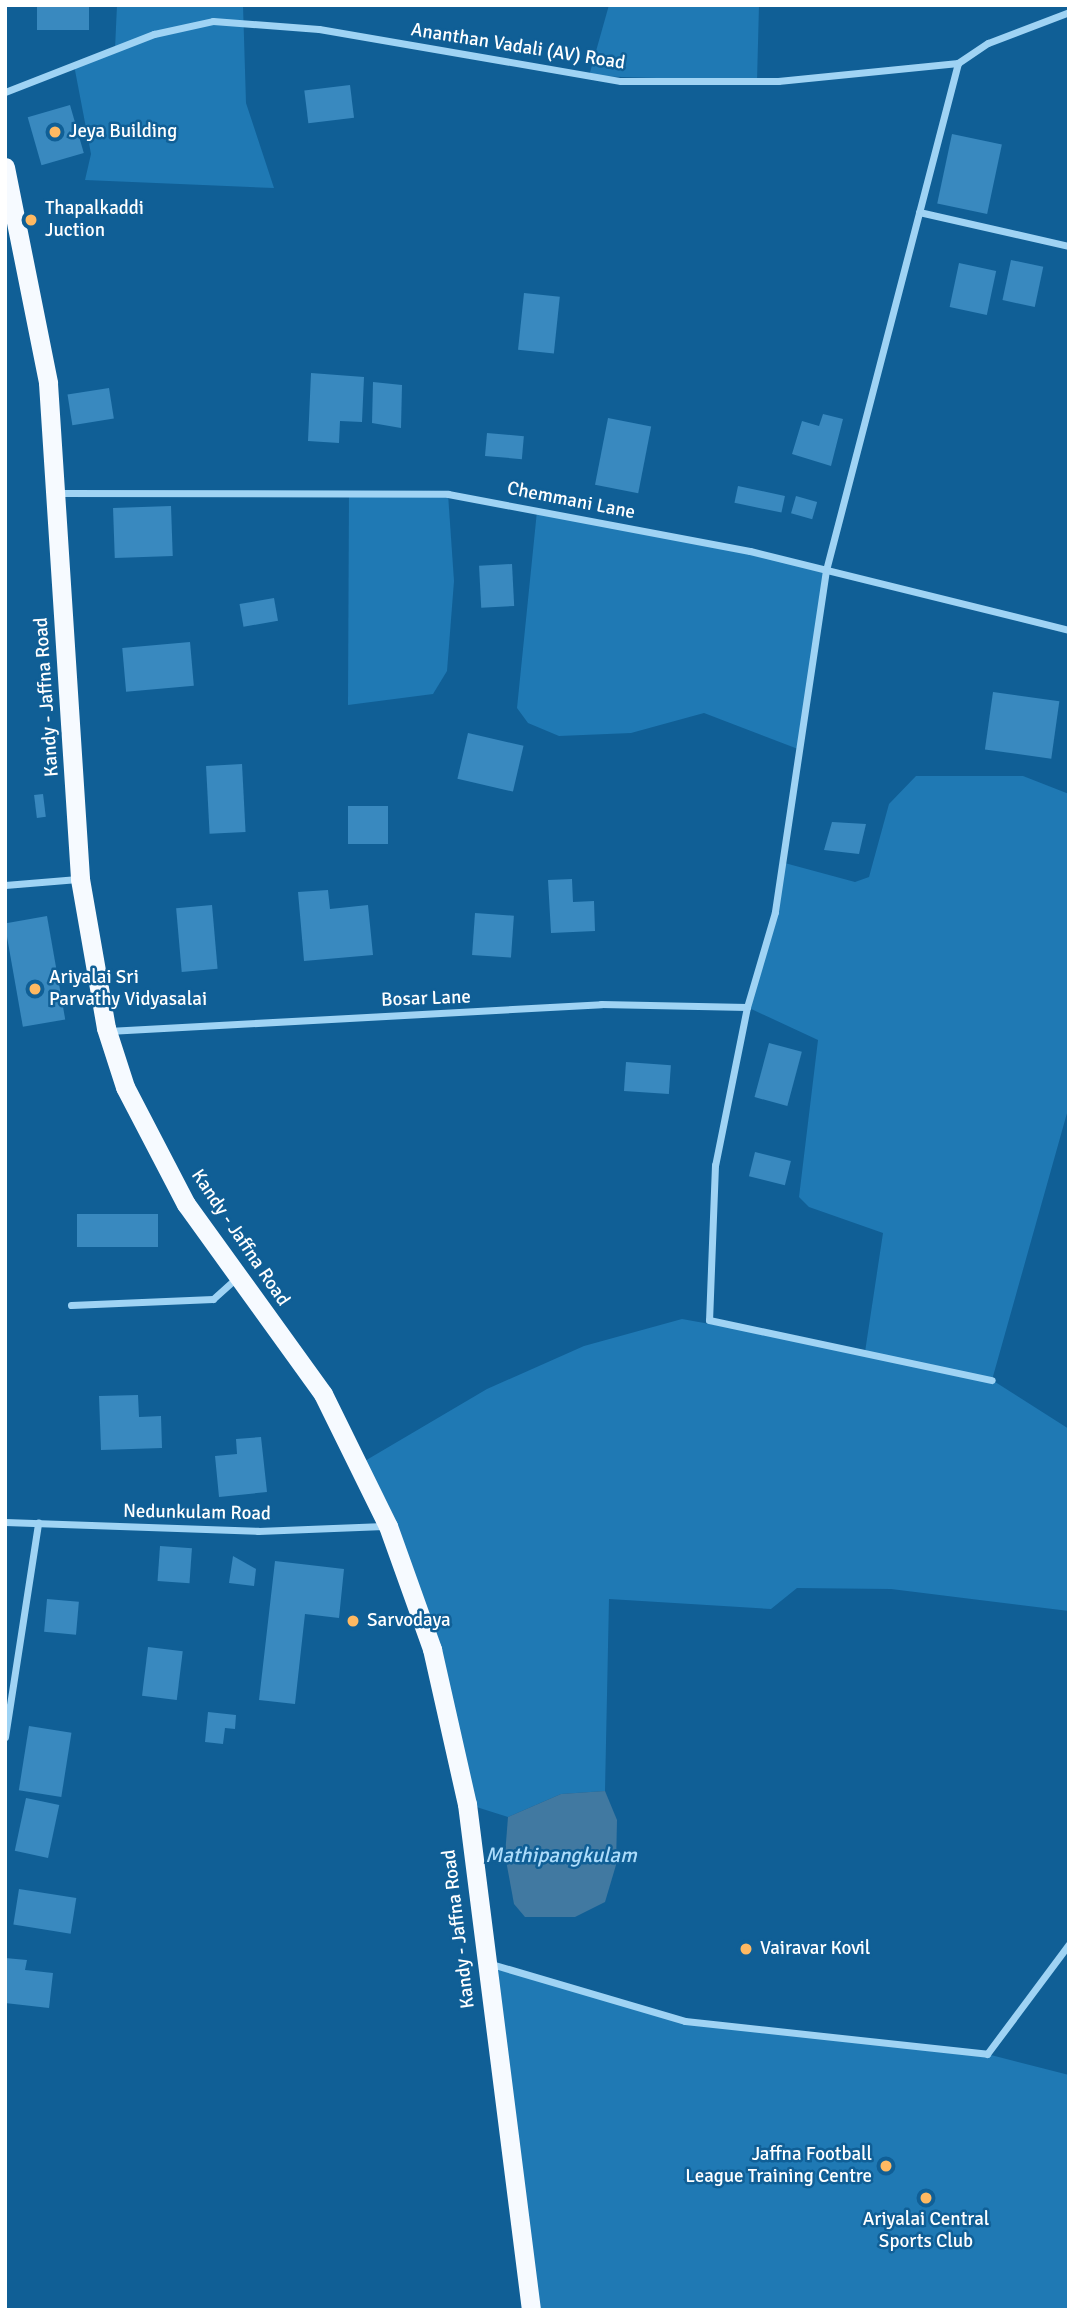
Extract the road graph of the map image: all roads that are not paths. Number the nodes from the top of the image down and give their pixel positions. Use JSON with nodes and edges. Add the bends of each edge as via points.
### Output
{"nodes":[{"id":1,"x":1069,"y":12,"type":"edge"},
{"id":2,"x":958,"y":63,"type":"junction"},
{"id":3,"x":5,"y":92,"type":"edge"},
{"id":4,"x":5,"y":167,"type":"edge"},
{"id":5,"x":919,"y":212,"type":"junction"},
{"id":6,"x":1069,"y":246,"type":"edge"},
{"id":7,"x":57,"y":494,"type":"junction"},
{"id":8,"x":826,"y":570,"type":"junction"},
{"id":9,"x":1069,"y":630,"type":"edge"},
{"id":10,"x":80,"y":879,"type":"junction"},
{"id":11,"x":5,"y":885,"type":"edge"},
{"id":12,"x":747,"y":1007,"type":"junction"},
{"id":13,"x":107,"y":1031,"type":"junction"},
{"id":14,"x":237,"y":1278,"type":"junction"},
{"id":15,"x":71,"y":1305,"type":"dead end"},
{"id":16,"x":992,"y":1380,"type":"dead end"},
{"id":17,"x":5,"y":1522,"type":"edge"},
{"id":18,"x":37,"y":1523,"type":"junction"},
{"id":19,"x":388,"y":1526,"type":"junction"},
{"id":20,"x":5,"y":1737,"type":"edge"},
{"id":21,"x":1069,"y":1944,"type":"edge"},
{"id":22,"x":488,"y":1963,"type":"junction"},
{"id":23,"x":531,"y":2310,"type":"edge"}],
"edges":[{"from":1,"to":2,"type":"street","name":"Ananthan Vadali (AV) Road","via":[[988,43]]},
{"from":2,"to":3,"type":"street","name":"Ananthan Vadali (AV) Road","via":[[778,81],[621,81],[319,29],[223,21],[154,34]]},
{"from":2,"to":5,"type":"street"},
{"from":4,"to":7,"type":"highway","name":"Kandy - Jaffna Road","via":[[48,383]]},
{"from":5,"to":6,"type":"street"},
{"from":5,"to":8,"type":"street"},
{"from":7,"to":8,"type":"street","name":"Chemmani Lane","via":[[448,494]]},
{"from":7,"to":10,"type":"highway","name":"Kandy - Jaffna Road"},
{"from":8,"to":9,"type":"street","name":"Chemmani Lane"},
{"from":8,"to":12,"type":"street","via":[[775,912]]},
{"from":10,"to":11,"type":"street"},
{"from":10,"to":13,"type":"highway","name":"Kandy - Jaffna Road"},
{"from":12,"to":13,"type":"street","name":"Bosar Lane","via":[[601,1004]]},
{"from":12,"to":16,"type":"street","via":[[715,1165],[709,1320]]},
{"from":13,"to":14,"type":"highway","name":"Kandy - Jaffna Road","via":[[147,1133]]},
{"from":14,"to":15,"type":"street","via":[[213,1299]]},
{"from":14,"to":19,"type":"highway","name":"Kandy - Jaffna Road","via":[[323,1394]]},
{"from":17,"to":18,"type":"street","name":"Nedunkulam Road"},
{"from":18,"to":19,"type":"street","name":"Nedunkulam Road","via":[[258,1531]]},
{"from":18,"to":20,"type":"street"},
{"from":19,"to":22,"type":"highway","name":"Kandy - Jaffna Road","via":[[432,1649],[467,1804]]},
{"from":21,"to":22,"type":"street","via":[[988,2054],[685,2021]]},
{"from":22,"to":23,"type":"highway","name":"Kandy - Jaffna Road"}]}
